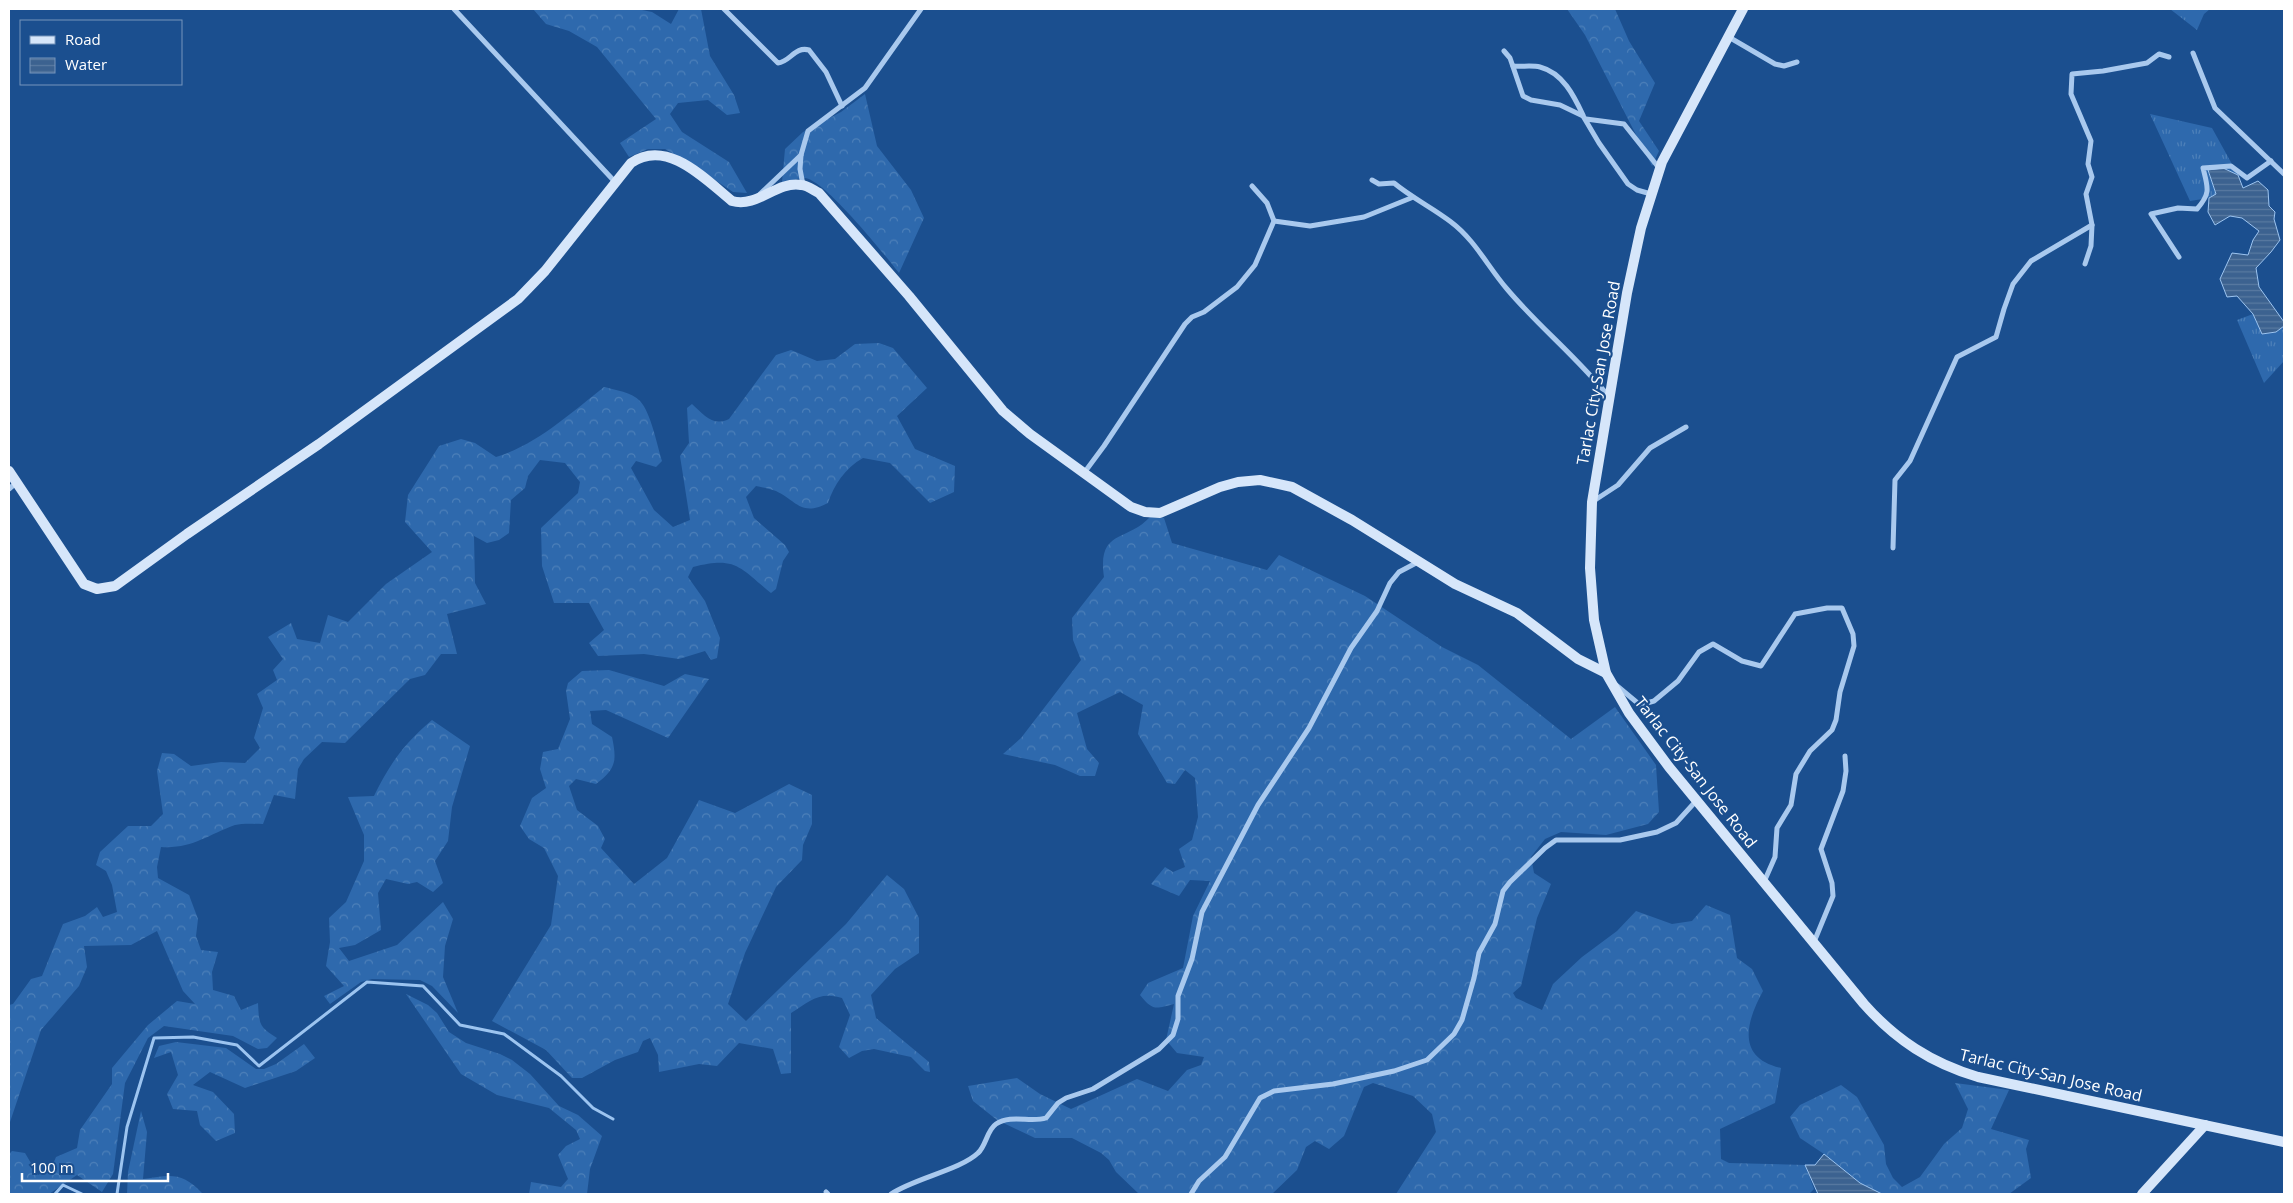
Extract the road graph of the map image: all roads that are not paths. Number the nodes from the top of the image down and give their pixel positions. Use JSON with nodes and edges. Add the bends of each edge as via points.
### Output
{"nodes":[{"id":1,"x":454,"y":9,"type":"edge"},
{"id":2,"x":724,"y":9,"type":"edge"},
{"id":3,"x":921,"y":9,"type":"edge"},
{"id":4,"x":1743,"y":9,"type":"edge"},
{"id":5,"x":1727,"y":36,"type":"junction"},
{"id":6,"x":1504,"y":52,"type":"dead end"},
{"id":7,"x":2193,"y":53,"type":"dead end"},
{"id":8,"x":2169,"y":57,"type":"dead end"},
{"id":9,"x":1797,"y":62,"type":"dead end"},
{"id":10,"x":1513,"y":66,"type":"junction"},
{"id":11,"x":842,"y":106,"type":"junction"},
{"id":12,"x":1585,"y":117,"type":"junction"},
{"id":13,"x":802,"y":154,"type":"junction"},
{"id":14,"x":2271,"y":160,"type":"junction"},
{"id":15,"x":1660,"y":168,"type":"junction"},
{"id":16,"x":2283,"y":170,"type":"edge"},
{"id":17,"x":1372,"y":180,"type":"dead end"},
{"id":18,"x":616,"y":183,"type":"junction"},
{"id":19,"x":803,"y":185,"type":"junction"},
{"id":20,"x":1252,"y":186,"type":"dead end"},
{"id":21,"x":1651,"y":194,"type":"junction"},
{"id":22,"x":1412,"y":198,"type":"junction"},
{"id":23,"x":753,"y":201,"type":"junction"},
{"id":24,"x":1274,"y":221,"type":"junction"},
{"id":25,"x":2092,"y":225,"type":"junction"},
{"id":26,"x":2179,"y":258,"type":"dead end"},
{"id":27,"x":2085,"y":264,"type":"dead end"},
{"id":28,"x":1609,"y":397,"type":"junction"},
{"id":29,"x":1686,"y":427,"type":"dead end"},
{"id":30,"x":9,"y":471,"type":"edge"},
{"id":31,"x":1083,"y":473,"type":"junction"},
{"id":32,"x":13,"y":486,"type":"edge"},
{"id":33,"x":1592,"y":502,"type":"junction"},
{"id":34,"x":1893,"y":548,"type":"dead end"},
{"id":35,"x":1418,"y":561,"type":"junction"},
{"id":36,"x":1608,"y":676,"type":"junction"},
{"id":37,"x":1845,"y":756,"type":"dead end"},
{"id":38,"x":1696,"y":801,"type":"junction"},
{"id":39,"x":1764,"y":882,"type":"junction"},
{"id":40,"x":1813,"y":942,"type":"junction"},
{"id":41,"x":2205,"y":1125,"type":"junction"},
{"id":42,"x":2284,"y":1142,"type":"edge"},
{"id":43,"x":891,"y":1194,"type":"edge"},
{"id":44,"x":1191,"y":1194,"type":"edge"},
{"id":45,"x":2142,"y":1194,"type":"edge"}],
"edges":[{"from":1,"to":18,"type":"street"},
{"from":2,"to":11,"type":"street","via":[[778,63],[799,50],[808,50],[826,72]]},
{"from":3,"to":11,"type":"street","via":[[865,88]]},
{"from":4,"to":5,"type":"street","name":"Tarlac City-San Jose Road"},
{"from":5,"to":9,"type":"street","via":[[1775,64],[1784,66]]},
{"from":5,"to":15,"type":"street","name":"Tarlac City-San Jose Road"},
{"from":6,"to":10,"type":"street"},
{"from":7,"to":14,"type":"street","via":[[2215,108]]},
{"from":8,"to":25,"type":"street","via":[[2159,54],[2147,64],[2072,74],[2071,94],[2091,141],[2088,164],[2092,177],[2086,194]]},
{"from":10,"to":12,"type":"street","via":[[1539,67],[1553,73],[1572,91]]},
{"from":10,"to":12,"type":"street","via":[[1523,96],[1560,105]]},
{"from":11,"to":13,"type":"street","via":[[808,132]]},
{"from":12,"to":15,"type":"street","via":[[1624,124]]},
{"from":12,"to":21,"type":"street","via":[[1599,144],[1628,184]]},
{"from":13,"to":19,"type":"street"},
{"from":13,"to":23,"type":"street"},
{"from":14,"to":16,"type":"street"},
{"from":14,"to":26,"type":"street","via":[[2247,178],[2230,166],[2203,168],[2208,190],[2197,209],[2173,209],[2151,214]]},
{"from":15,"to":21,"type":"street","name":"Tarlac City-San Jose Road"},
{"from":17,"to":22,"type":"street","via":[[1379,184],[1394,184]]},
{"from":18,"to":23,"type":"street","via":[[631,163],[655,153],[697,172],[732,201]]},
{"from":18,"to":32,"type":"street","via":[[545,271],[518,299],[319,444],[115,586],[97,589],[84,584]]},
{"from":19,"to":23,"type":"street","via":[[786,186]]},
{"from":19,"to":31,"type":"street","via":[[819,193],[1003,411]]},
{"from":20,"to":24,"type":"street","via":[[1267,203]]},
{"from":21,"to":28,"type":"street","name":"Tarlac City-San Jose Road","via":[[1628,285]]},
{"from":22,"to":24,"type":"street","via":[[1364,217],[1310,226]]},
{"from":22,"to":28,"type":"street","via":[[1451,222],[1476,245],[1506,289],[1590,373]]},
{"from":24,"to":31,"type":"street","via":[[1255,265],[1237,288],[1185,324]]},
{"from":25,"to":27,"type":"street","via":[[2091,246]]},
{"from":25,"to":34,"type":"street","via":[[2031,261],[2013,284],[1996,338],[1957,357],[1910,461],[1895,480]]},
{"from":28,"to":33,"type":"street","name":"Tarlac City-San Jose Road"},
{"from":29,"to":33,"type":"street","via":[[1650,448],[1618,485]]},
{"from":30,"to":32,"type":"street"},
{"from":31,"to":35,"type":"street","via":[[1130,507],[1154,514],[1238,482],[1260,480],[1282,484],[1312,497]]},
{"from":33,"to":36,"type":"street","name":"Tarlac City-San Jose Road","via":[[1592,599],[1598,645]]},
{"from":35,"to":36,"type":"street","via":[[1464,589],[1517,613],[1578,659]]},
{"from":35,"to":43,"type":"street","via":[[1403,568],[1390,582],[1377,611],[1351,648],[1300,744],[1258,805],[1202,912],[1192,959],[1178,996],[1178,1019],[1173,1035],[1153,1053],[1093,1088],[1058,1103],[1046,1118],[1006,1120],[995,1124],[978,1153],[961,1164]]},
{"from":36,"to":38,"type":"street","name":"Tarlac City-San Jose Road","via":[[1644,734]]},
{"from":36,"to":39,"type":"street","via":[[1640,705],[1654,701],[1678,682],[1699,652],[1713,644],[1742,661],[1761,666],[1795,614],[1842,608],[1854,646],[1840,692],[1836,720],[1832,730],[1810,751],[1796,774],[1791,806],[1777,828],[1775,857]]},
{"from":37,"to":40,"type":"street","via":[[1842,791],[1821,849],[1833,896]]},
{"from":38,"to":39,"type":"street","name":"Tarlac City-San Jose Road"},
{"from":38,"to":44,"type":"street","via":[[1676,823],[1658,832],[1620,840],[1563,839],[1551,843],[1504,891],[1495,924],[1479,953],[1462,1020],[1441,1048],[1427,1060],[1401,1069],[1333,1084],[1266,1093],[1225,1157],[1199,1181]]},
{"from":39,"to":40,"type":"street","name":"Tarlac City-San Jose Road"},
{"from":40,"to":41,"type":"street","name":"Tarlac City-San Jose Road","via":[[1888,1030],[1942,1065],[1978,1077]]},
{"from":41,"to":42,"type":"street","name":"Tarlac City-San Jose Road"},
{"from":41,"to":45,"type":"street"}]}
